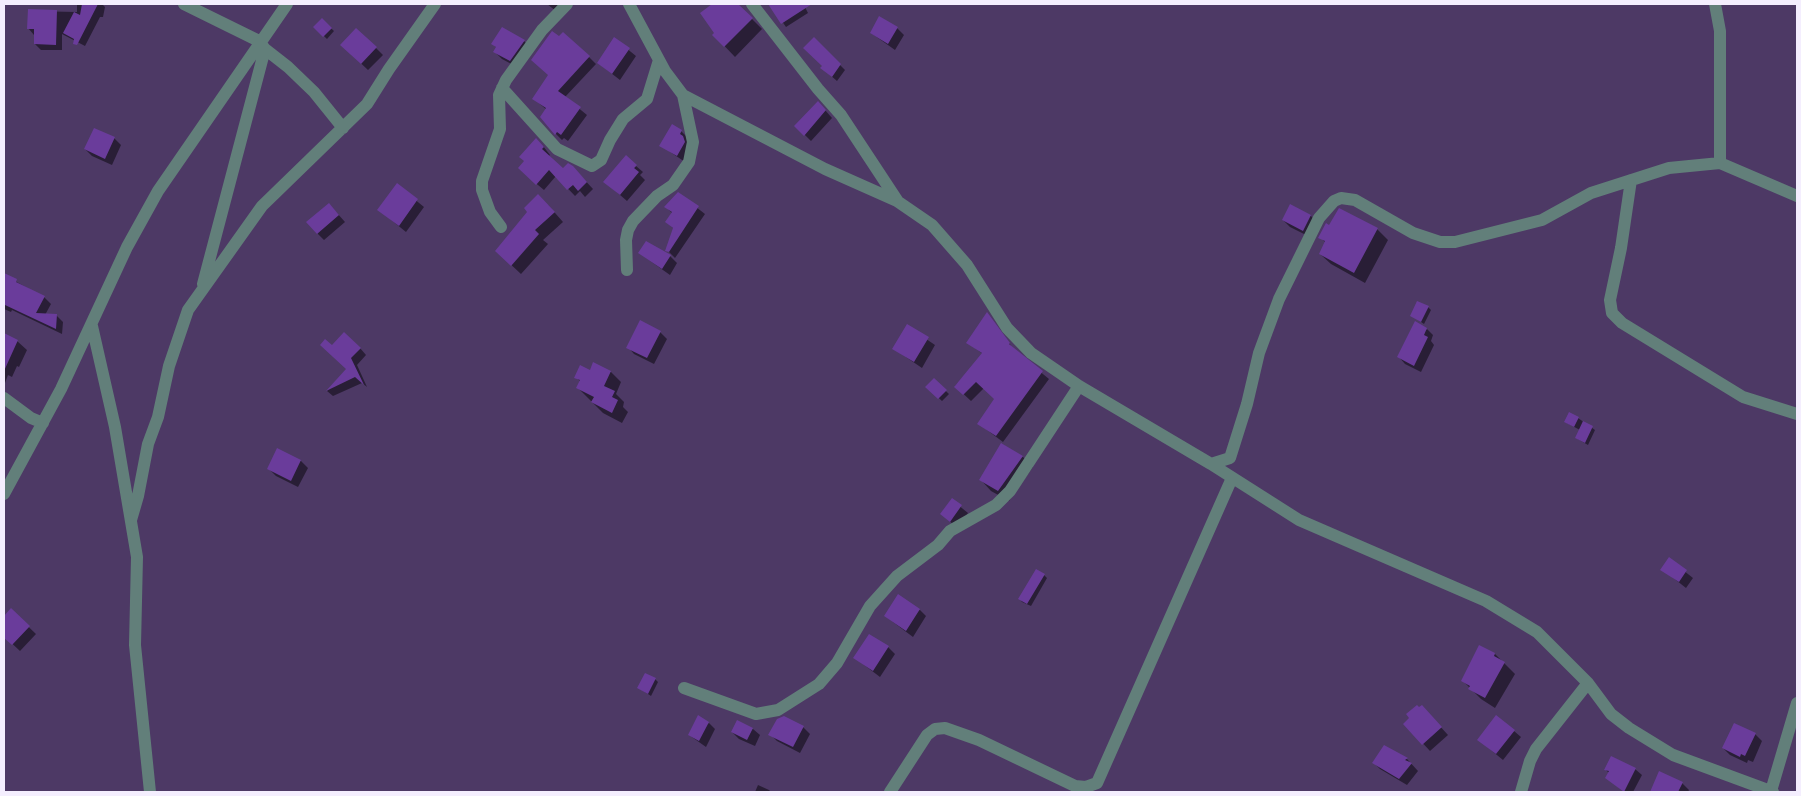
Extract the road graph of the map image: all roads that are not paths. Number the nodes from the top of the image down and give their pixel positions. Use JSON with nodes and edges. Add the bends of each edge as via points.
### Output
{"nodes":[{"id":1,"x":184,"y":4,"type":"edge"},
{"id":2,"x":287,"y":4,"type":"edge"},
{"id":3,"x":435,"y":4,"type":"edge"},
{"id":4,"x":567,"y":4,"type":"edge"},
{"id":5,"x":630,"y":4,"type":"edge"},
{"id":6,"x":752,"y":4,"type":"edge"},
{"id":7,"x":1715,"y":4,"type":"edge"},
{"id":8,"x":262,"y":45,"type":"junction"},
{"id":9,"x":660,"y":60,"type":"junction"},
{"id":10,"x":502,"y":88,"type":"junction"},
{"id":11,"x":683,"y":95,"type":"junction"},
{"id":12,"x":342,"y":128,"type":"junction"},
{"id":13,"x":1720,"y":163,"type":"junction"},
{"id":14,"x":1631,"y":180,"type":"junction"},
{"id":15,"x":1797,"y":196,"type":"edge"},
{"id":16,"x":898,"y":201,"type":"junction"},
{"id":17,"x":501,"y":227,"type":"dead end"},
{"id":18,"x":627,"y":270,"type":"dead end"},
{"id":19,"x":202,"y":290,"type":"junction"},
{"id":20,"x":92,"y":326,"type":"junction"},
{"id":21,"x":1079,"y":386,"type":"junction"},
{"id":22,"x":4,"y":398,"type":"edge"},
{"id":23,"x":1797,"y":414,"type":"edge"},
{"id":24,"x":43,"y":423,"type":"junction"},
{"id":25,"x":1211,"y":464,"type":"junction"},
{"id":26,"x":1232,"y":478,"type":"junction"},
{"id":27,"x":4,"y":494,"type":"edge"},
{"id":28,"x":131,"y":520,"type":"junction"},
{"id":29,"x":1588,"y":683,"type":"junction"},
{"id":30,"x":684,"y":688,"type":"dead end"},
{"id":31,"x":1797,"y":703,"type":"edge"},
{"id":32,"x":150,"y":792,"type":"edge"},
{"id":33,"x":890,"y":792,"type":"edge"},
{"id":34,"x":1521,"y":792,"type":"edge"},
{"id":35,"x":1772,"y":792,"type":"edge"}],
"edges":[{"from":1,"to":8,"type":"street"},
{"from":2,"to":8,"type":"street"},
{"from":3,"to":12,"type":"street","via":[[389,68],[368,104]]},
{"from":4,"to":10,"type":"street","via":[[542,30]]},
{"from":5,"to":9,"type":"street"},
{"from":6,"to":16,"type":"street","via":[[841,115]]},
{"from":7,"to":13,"type":"street","via":[[1720,31]]},
{"from":8,"to":12,"type":"street","via":[[300,78]]},
{"from":8,"to":19,"type":"street"},
{"from":8,"to":20,"type":"street","via":[[158,191],[127,247]]},
{"from":9,"to":10,"type":"street","via":[[647,99],[623,119],[601,160],[592,166],[557,150]]},
{"from":9,"to":11,"type":"street"},
{"from":10,"to":17,"type":"street","via":[[499,96],[500,129],[482,181],[490,212]]},
{"from":11,"to":16,"type":"street","via":[[825,169]]},
{"from":11,"to":18,"type":"street","via":[[693,142],[689,162],[673,185],[657,196],[633,221],[626,240]]},
{"from":12,"to":19,"type":"street","via":[[262,206]]},
{"from":13,"to":14,"type":"street","via":[[1669,168]]},
{"from":13,"to":15,"type":"street"},
{"from":14,"to":23,"type":"street","via":[[1610,300],[1612,313],[1622,323],[1743,397]]},
{"from":14,"to":25,"type":"street","via":[[1591,193],[1542,220],[1455,242],[1440,242],[1413,233],[1355,200],[1341,198],[1334,201],[1319,218],[1280,299],[1259,353],[1230,458]]},
{"from":16,"to":21,"type":"street","via":[[932,225],[967,265],[993,309],[1031,353]]},
{"from":19,"to":28,"type":"street","via":[[188,310],[169,366]]},
{"from":20,"to":24,"type":"street"},
{"from":20,"to":28,"type":"street","via":[[115,427]]},
{"from":21,"to":25,"type":"street"},
{"from":21,"to":30,"type":"street","via":[[1010,491],[996,505],[950,531],[938,545],[897,576],[870,606],[836,663],[819,684],[778,710],[756,714]]},
{"from":22,"to":24,"type":"street"},
{"from":24,"to":27,"type":"street"},
{"from":25,"to":26,"type":"street"},
{"from":26,"to":29,"type":"street","via":[[1298,520],[1486,601],[1537,632]]},
{"from":26,"to":33,"type":"street","via":[[1097,783],[1075,786],[979,740],[945,728],[935,729],[927,735]]},
{"from":28,"to":32,"type":"street","via":[[137,556],[135,645]]},
{"from":29,"to":34,"type":"street","via":[[1536,749]]},
{"from":29,"to":35,"type":"street","via":[[1611,714],[1673,755]]},
{"from":31,"to":35,"type":"street"}]}
